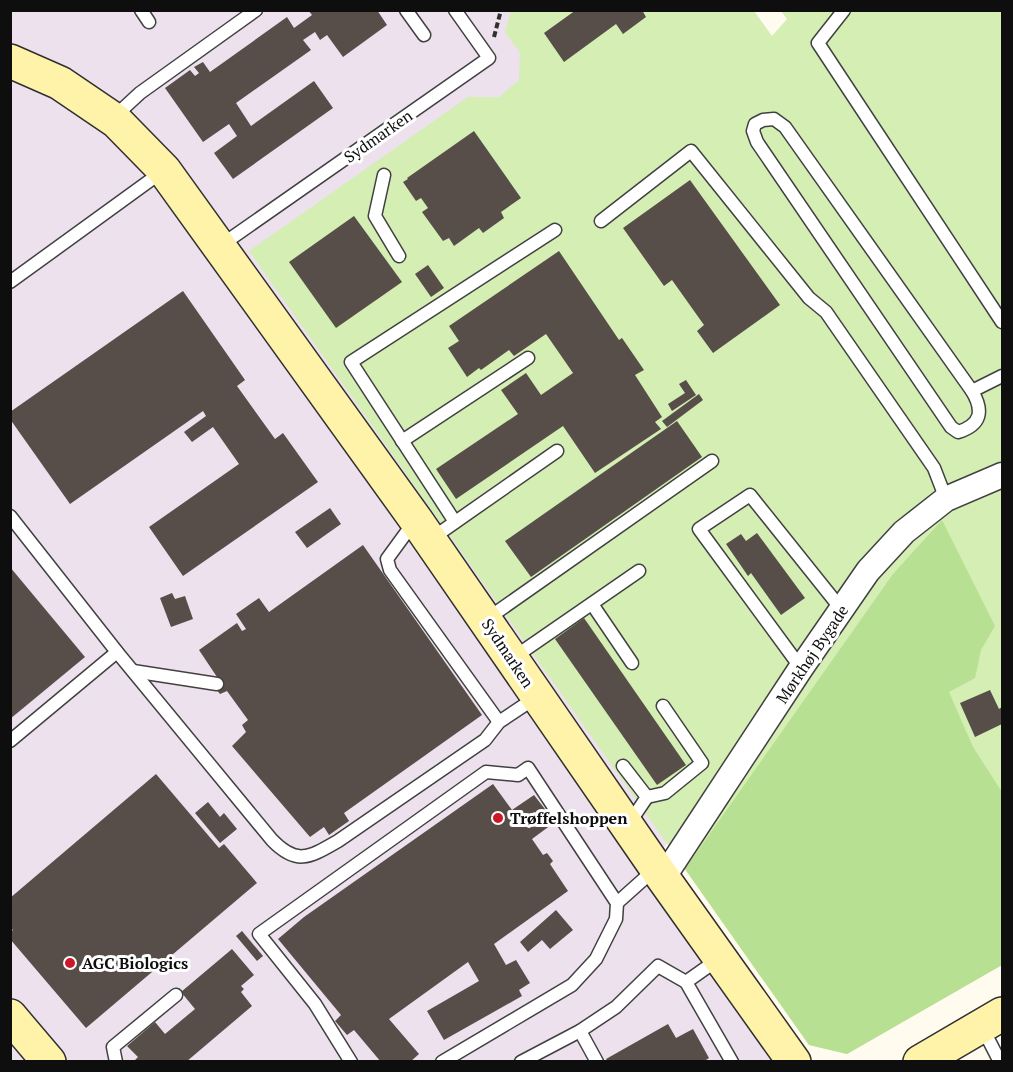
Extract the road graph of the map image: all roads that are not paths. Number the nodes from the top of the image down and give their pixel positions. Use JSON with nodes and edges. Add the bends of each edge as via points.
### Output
{"nodes":[{"id":1,"x":141,"y":10,"type":"edge"},
{"id":2,"x":256,"y":10,"type":"edge"},
{"id":3,"x":406,"y":10,"type":"edge"},
{"id":4,"x":455,"y":10,"type":"edge"},
{"id":5,"x":844,"y":10,"type":"edge"},
{"id":6,"x":149,"y":22,"type":"dead end"},
{"id":7,"x":424,"y":34,"type":"dead end"},
{"id":8,"x":10,"y":61,"type":"edge"},
{"id":9,"x":112,"y":119,"type":"junction"},
{"id":10,"x":164,"y":170,"type":"junction"},
{"id":11,"x":384,"y":175,"type":"dead end"},
{"id":12,"x":601,"y":221,"type":"dead end"},
{"id":13,"x":555,"y":230,"type":"dead end"},
{"id":14,"x":219,"y":247,"type":"junction"},
{"id":15,"x":399,"y":256,"type":"dead end"},
{"id":16,"x":10,"y":282,"type":"edge"},
{"id":17,"x":1002,"y":322,"type":"edge"},
{"id":18,"x":528,"y":358,"type":"dead end"},
{"id":19,"x":1002,"y":376,"type":"edge"},
{"id":20,"x":972,"y":392,"type":"junction"},
{"id":21,"x":402,"y":441,"type":"junction"},
{"id":22,"x":557,"y":451,"type":"dead end"},
{"id":23,"x":712,"y":461,"type":"dead end"},
{"id":24,"x":1002,"y":475,"type":"edge"},
{"id":25,"x":946,"y":499,"type":"junction"},
{"id":26,"x":10,"y":516,"type":"edge"},
{"id":27,"x":434,"y":527,"type":"junction"},
{"id":28,"x":639,"y":571,"type":"dead end"},
{"id":29,"x":592,"y":604,"type":"junction"},
{"id":30,"x":842,"y":610,"type":"junction"},
{"id":31,"x":486,"y":620,"type":"junction"},
{"id":32,"x":117,"y":652,"type":"junction"},
{"id":33,"x":512,"y":659,"type":"junction"},
{"id":34,"x":632,"y":663,"type":"dead end"},
{"id":35,"x":801,"y":668,"type":"junction"},
{"id":36,"x":133,"y":671,"type":"junction"},
{"id":37,"x":217,"y":684,"type":"dead end"},
{"id":38,"x":538,"y":696,"type":"junction"},
{"id":39,"x":663,"y":706,"type":"dead end"},
{"id":40,"x":499,"y":722,"type":"junction"},
{"id":41,"x":10,"y":741,"type":"edge"},
{"id":42,"x":623,"y":766,"type":"dead end"},
{"id":43,"x":647,"y":797,"type":"junction"},
{"id":44,"x":628,"y":826,"type":"junction"},
{"id":45,"x":660,"y":873,"type":"junction"},
{"id":46,"x":617,"y":903,"type":"junction"},
{"id":47,"x":720,"y":958,"type":"junction"},
{"id":48,"x":686,"y":982,"type":"junction"},
{"id":49,"x":176,"y":995,"type":"dead end"},
{"id":50,"x":10,"y":1016,"type":"edge"},
{"id":51,"x":992,"y":1020,"type":"edge"},
{"id":52,"x":580,"y":1031,"type":"junction"},
{"id":53,"x":49,"y":1062,"type":"edge"},
{"id":54,"x":116,"y":1062,"type":"edge"},
{"id":55,"x":351,"y":1062,"type":"edge"},
{"id":56,"x":442,"y":1062,"type":"edge"},
{"id":57,"x":521,"y":1062,"type":"edge"},
{"id":58,"x":597,"y":1062,"type":"edge"},
{"id":59,"x":732,"y":1062,"type":"edge"},
{"id":60,"x":794,"y":1062,"type":"edge"},
{"id":61,"x":920,"y":1062,"type":"edge"},
{"id":62,"x":1000,"y":1062,"type":"edge"}],
"edges":[{"from":1,"to":6,"type":"lane"},
{"from":2,"to":9,"type":"lane","via":[[140,93]]},
{"from":3,"to":7,"type":"lane"},
{"from":4,"to":14,"type":"lane","name":"Sydmarken","via":[[489,58]]},
{"from":5,"to":17,"type":"lane","via":[[818,44]]},
{"from":8,"to":9,"type":"street","name":"Sydmarken","via":[[60,83]]},
{"from":9,"to":10,"type":"street","name":"Sydmarken"},
{"from":10,"to":14,"type":"street","name":"Sydmarken"},
{"from":10,"to":16,"type":"lane"},
{"from":11,"to":15,"type":"lane","via":[[375,216]]},
{"from":12,"to":25,"type":"lane","via":[[692,151],[809,298],[826,312],[934,468]]},
{"from":13,"to":21,"type":"lane","via":[[351,362]]},
{"from":14,"to":27,"type":"street","name":"Sydmarken"},
{"from":18,"to":21,"type":"lane"},
{"from":19,"to":20,"type":"lane"},
{"from":20,"to":20,"type":"lane","via":[[785,127],[774,119],[755,124],[757,142],[958,432],[977,420],[979,403]]},
{"from":21,"to":27,"type":"lane"},
{"from":22,"to":27,"type":"lane"},
{"from":23,"to":31,"type":"lane"},
{"from":24,"to":25,"type":"street","name":"Mørkhøj Bygade"},
{"from":25,"to":30,"type":"street","name":"Mørkhøj Bygade","via":[[904,532],[868,571]]},
{"from":26,"to":32,"type":"lane"},
{"from":27,"to":31,"type":"street","name":"Sydmarken"},
{"from":27,"to":40,"type":"lane","via":[[387,559],[390,570]]},
{"from":28,"to":29,"type":"lane"},
{"from":29,"to":33,"type":"lane"},
{"from":29,"to":34,"type":"lane"},
{"from":30,"to":35,"type":"street","name":"Mørkhøj Bygade"},
{"from":30,"to":35,"type":"lane","via":[[750,495],[699,529]]},
{"from":31,"to":33,"type":"street","name":"Sydmarken"},
{"from":32,"to":36,"type":"lane"},
{"from":32,"to":41,"type":"lane"},
{"from":33,"to":38,"type":"street","name":"Sydmarken"},
{"from":35,"to":45,"type":"street","name":"Mørkhøj Bygade"},
{"from":36,"to":37,"type":"lane"},
{"from":36,"to":40,"type":"lane","via":[[272,840],[294,857],[338,842],[485,740]]},
{"from":38,"to":40,"type":"lane"},
{"from":38,"to":44,"type":"street","name":"Sydmarken"},
{"from":39,"to":43,"type":"lane","via":[[702,763],[665,793]]},
{"from":42,"to":43,"type":"lane"},
{"from":43,"to":44,"type":"lane"},
{"from":44,"to":45,"type":"street","name":"Sydmarken"},
{"from":45,"to":46,"type":"lane"},
{"from":45,"to":47,"type":"street","name":"Sydmarken"},
{"from":46,"to":55,"type":"lane","via":[[528,768],[518,775],[486,772],[259,934],[315,1004]]},
{"from":46,"to":56,"type":"lane","via":[[615,919],[596,959],[572,985]]},
{"from":47,"to":48,"type":"lane"},
{"from":47,"to":60,"type":"street","name":"Sydmarken"},
{"from":48,"to":52,"type":"lane","via":[[658,966],[616,1007]]},
{"from":48,"to":59,"type":"lane"},
{"from":49,"to":54,"type":"lane","via":[[113,1047]]},
{"from":50,"to":53,"type":"street"},
{"from":51,"to":61,"type":"street"},
{"from":51,"to":62,"type":"lane"},
{"from":52,"to":57,"type":"lane"},
{"from":52,"to":58,"type":"lane"}]}
